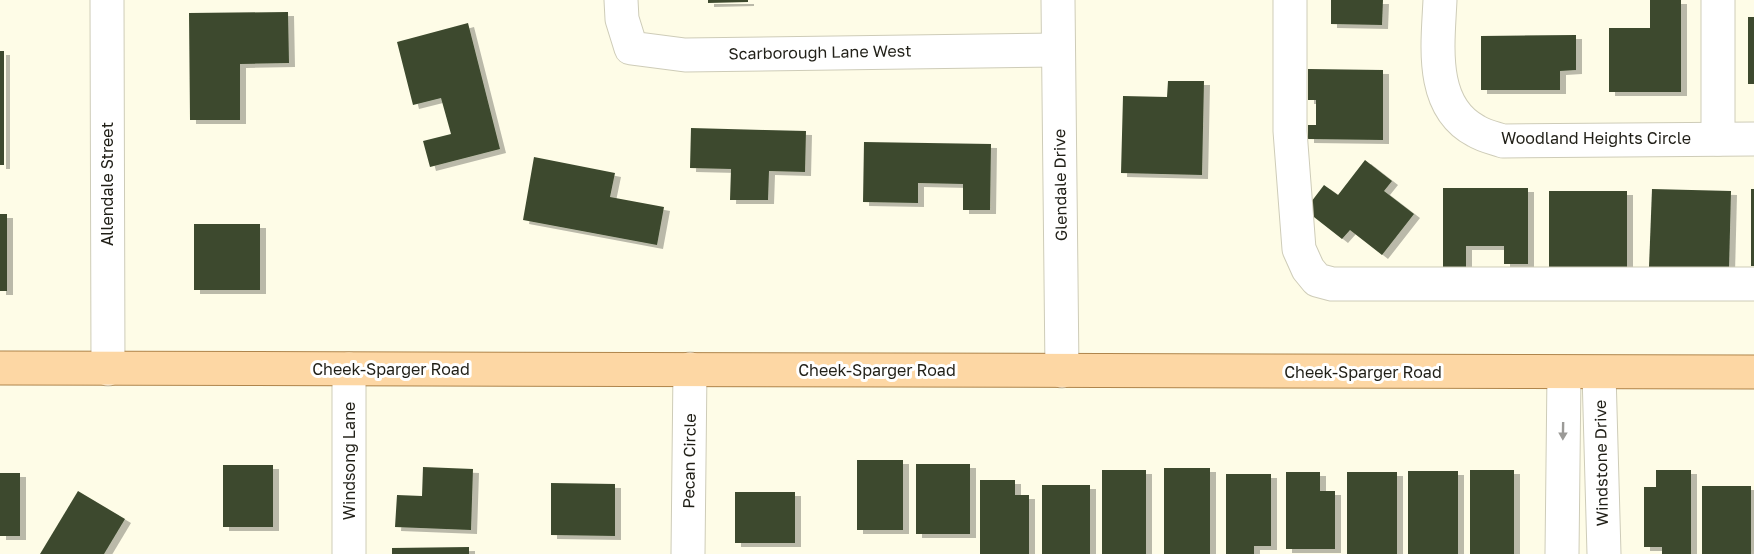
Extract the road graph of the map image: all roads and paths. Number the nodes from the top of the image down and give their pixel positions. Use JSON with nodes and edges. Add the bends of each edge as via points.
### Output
{"nodes":[{"id":1,"x":107,"y":0,"type":"edge"},
{"id":2,"x":621,"y":0,"type":"edge"},
{"id":3,"x":1058,"y":0,"type":"edge"},
{"id":4,"x":1290,"y":0,"type":"edge"},
{"id":5,"x":1440,"y":0,"type":"edge"},
{"id":6,"x":1718,"y":0,"type":"edge"},
{"id":7,"x":1058,"y":50,"type":"junction"},
{"id":8,"x":1718,"y":139,"type":"junction"},
{"id":9,"x":1754,"y":139,"type":"edge"},
{"id":10,"x":1754,"y":284,"type":"edge"},
{"id":11,"x":0,"y":368,"type":"edge"},
{"id":12,"x":108,"y":369,"type":"junction"},
{"id":13,"x":349,"y":369,"type":"junction"},
{"id":14,"x":690,"y":369,"type":"junction"},
{"id":15,"x":1062,"y":371,"type":"junction"},
{"id":16,"x":1754,"y":372,"type":"edge"},
{"id":17,"x":1564,"y":373,"type":"junction"},
{"id":18,"x":1599,"y":373,"type":"junction"},
{"id":19,"x":349,"y":554,"type":"edge"},
{"id":20,"x":688,"y":554,"type":"edge"},
{"id":21,"x":1562,"y":554,"type":"edge"},
{"id":22,"x":1604,"y":554,"type":"edge"}],
"edges":[{"from":1,"to":12,"type":"street","name":"Allendale Street"},
{"from":2,"to":7,"type":"street","name":"Scarborough Lane West","via":[[631,48],[685,55]]},
{"from":3,"to":7,"type":"street","name":"Glendale Drive"},
{"from":4,"to":10,"type":"street","via":[[1290,131],[1299,249],[1317,280],[1332,284]]},
{"from":5,"to":8,"type":"street","name":"Woodland Heights Circle","via":[[1438,64],[1443,90],[1457,116],[1476,131],[1503,141]]},
{"from":6,"to":8,"type":"street"},
{"from":7,"to":15,"type":"street","name":"Glendale Drive"},
{"from":8,"to":9,"type":"street","name":"Woodland Heights Circle"},
{"from":11,"to":12,"type":"main road","name":"Cheek-Sparger Road"},
{"from":12,"to":13,"type":"main road","name":"Cheek-Sparger Road"},
{"from":13,"to":14,"type":"main road","name":"Cheek-Sparger Road"},
{"from":13,"to":19,"type":"street","name":"Windsong Lane"},
{"from":14,"to":15,"type":"main road","name":"Cheek-Sparger Road"},
{"from":14,"to":20,"type":"street","name":"Pecan Circle"},
{"from":15,"to":17,"type":"main road","name":"Cheek-Sparger Road"},
{"from":16,"to":18,"type":"main road","name":"Cheek-Sparger Road"},
{"from":17,"to":18,"type":"main road","name":"Cheek-Sparger Road"},
{"from":17,"to":21,"type":"street","one_way":true},
{"from":18,"to":22,"type":"street","name":"Windstone Drive"}]}
